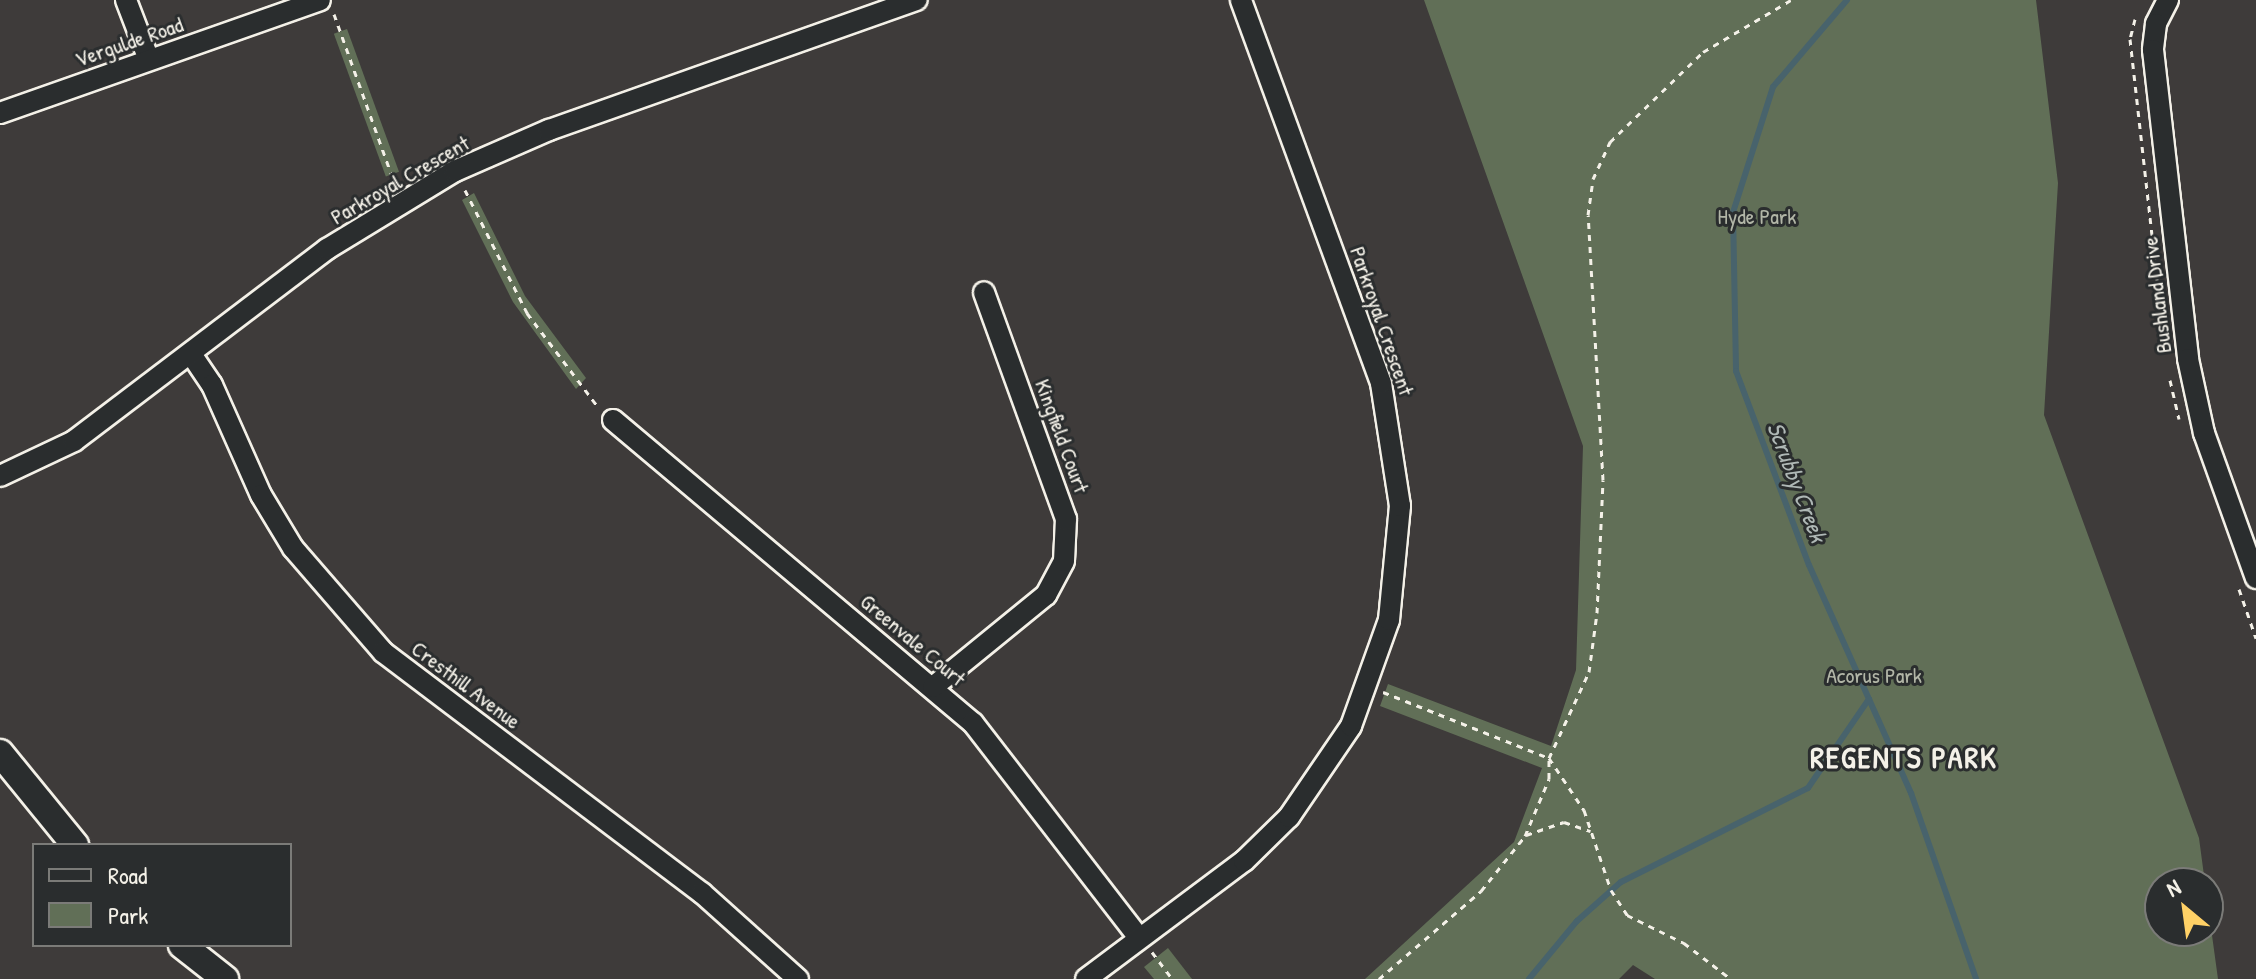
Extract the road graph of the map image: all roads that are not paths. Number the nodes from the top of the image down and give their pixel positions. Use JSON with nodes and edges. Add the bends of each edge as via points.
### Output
{"nodes":[{"id":1,"x":126,"y":0,"type":"edge"},
{"id":2,"x":320,"y":0,"type":"edge"},
{"id":3,"x":917,"y":0,"type":"edge"},
{"id":4,"x":1241,"y":0,"type":"edge"},
{"id":5,"x":2168,"y":0,"type":"edge"},
{"id":6,"x":149,"y":60,"type":"junction"},
{"id":7,"x":0,"y":113,"type":"edge"},
{"id":8,"x":984,"y":292,"type":"dead end"},
{"id":9,"x":191,"y":354,"type":"junction"},
{"id":10,"x":613,"y":420,"type":"road end"},
{"id":11,"x":0,"y":476,"type":"edge"},
{"id":12,"x":2256,"y":576,"type":"edge"},
{"id":13,"x":933,"y":687,"type":"junction"},
{"id":14,"x":0,"y":753,"type":"edge"},
{"id":15,"x":73,"y":843,"type":"edge"},
{"id":16,"x":1139,"y":938,"type":"junction"},
{"id":17,"x":185,"y":947,"type":"edge"},
{"id":18,"x":225,"y":979,"type":"edge"},
{"id":19,"x":798,"y":979,"type":"edge"},
{"id":20,"x":1086,"y":979,"type":"edge"}],
"edges":[{"from":1,"to":6,"type":"street"},
{"from":2,"to":6,"type":"street","name":"Vergulde Road"},
{"from":3,"to":9,"type":"street","name":"Parkroyal Crescent","via":[[549,130],[455,171],[327,249]]},
{"from":4,"to":16,"type":"street","name":"Parkroyal Crescent","via":[[1381,383],[1400,506],[1397,561],[1389,620],[1369,686],[1351,726],[1289,817],[1244,861]]},
{"from":5,"to":12,"type":"street","name":"Bushland Drive","via":[[2156,24],[2153,50],[2188,359],[2204,433]]},
{"from":6,"to":7,"type":"street","name":"Vergulde Road"},
{"from":8,"to":13,"type":"street","name":"Kingfield Court","via":[[1066,519],[1064,561],[1046,595]]},
{"from":9,"to":11,"type":"street","name":"Parkroyal Crescent","via":[[74,441]]},
{"from":9,"to":19,"type":"street","name":"Cresthill Avenue","via":[[212,385],[261,495],[293,548],[383,652],[702,893]]},
{"from":10,"to":13,"type":"street","name":"Greenvale Court"},
{"from":13,"to":16,"type":"street","name":"Greenvale Court","via":[[1003,757]]},
{"from":14,"to":15,"type":"street"},
{"from":16,"to":20,"type":"street","name":"Parkroyal Crescent"},
{"from":17,"to":18,"type":"street"}]}
